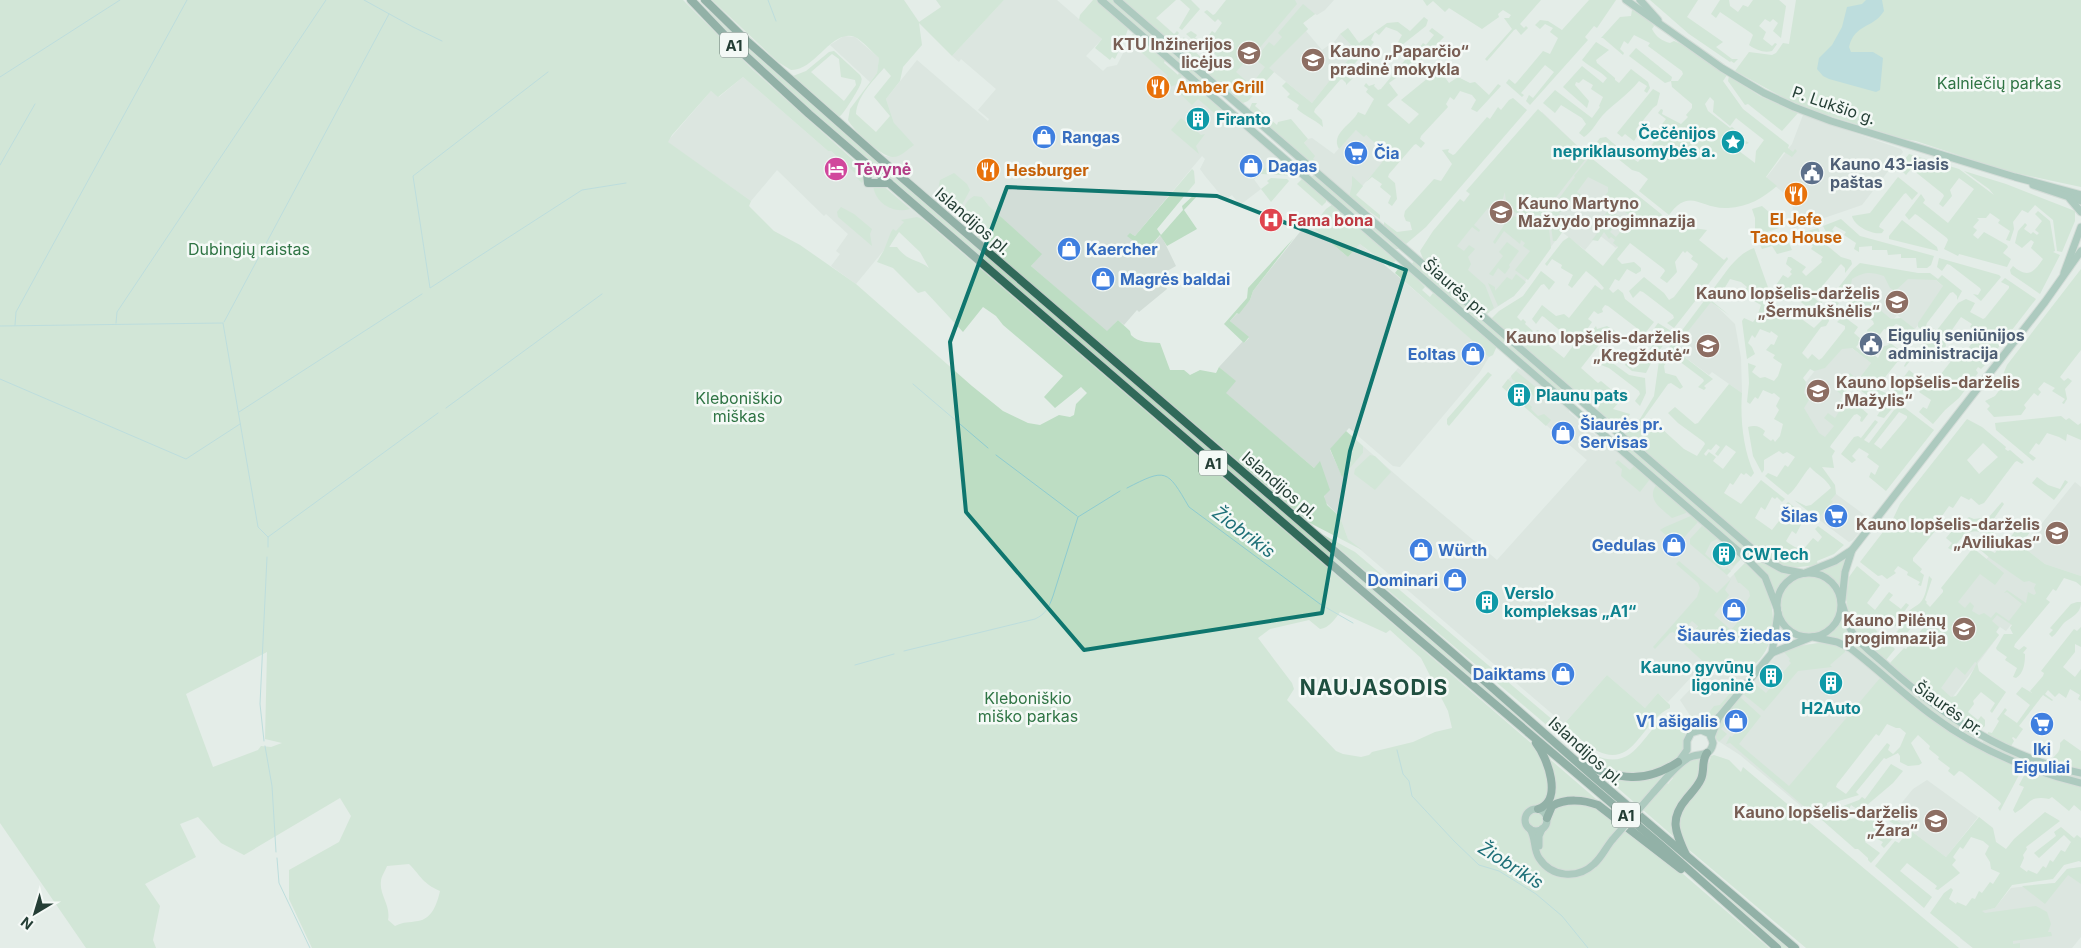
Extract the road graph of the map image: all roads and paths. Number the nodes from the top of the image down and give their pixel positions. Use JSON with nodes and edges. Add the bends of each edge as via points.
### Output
{"nodes":[{"id":1,"x":691,"y":0,"type":"edge"},
{"id":2,"x":705,"y":0,"type":"edge"},
{"id":3,"x":1101,"y":0,"type":"edge"},
{"id":4,"x":1117,"y":0,"type":"edge"},
{"id":5,"x":1626,"y":0,"type":"edge"},
{"id":6,"x":1640,"y":0,"type":"edge"},
{"id":7,"x":1662,"y":24,"type":"junction"},
{"id":8,"x":1219,"y":89,"type":"junction"},
{"id":9,"x":1212,"y":96,"type":"junction"},
{"id":10,"x":1267,"y":130,"type":"junction"},
{"id":11,"x":1261,"y":138,"type":"junction"},
{"id":12,"x":861,"y":159,"type":"junction"},
{"id":13,"x":889,"y":183,"type":"junction"},
{"id":14,"x":2081,"y":190,"type":"edge"},
{"id":15,"x":2069,"y":194,"type":"junction"},
{"id":16,"x":2081,"y":194,"type":"edge"},
{"id":17,"x":2081,"y":201,"type":"edge"},
{"id":18,"x":2081,"y":212,"type":"edge"},
{"id":19,"x":2081,"y":227,"type":"edge"},
{"id":20,"x":2081,"y":251,"type":"edge"},
{"id":21,"x":2063,"y":275,"type":"junction"},
{"id":22,"x":1510,"y":340,"type":"junction"},
{"id":23,"x":1504,"y":348,"type":"junction"},
{"id":24,"x":1852,"y":550,"type":"junction"},
{"id":25,"x":1804,"y":573,"type":"junction"},
{"id":26,"x":1842,"y":603,"type":"junction"},
{"id":27,"x":1777,"y":610,"type":"junction"},
{"id":28,"x":1811,"y":638,"type":"junction"},
{"id":29,"x":1772,"y":653,"type":"junction"},
{"id":30,"x":1719,"y":716,"type":"junction"},
{"id":31,"x":1701,"y":730,"type":"junction"},
{"id":32,"x":1530,"y":735,"type":"junction"},
{"id":33,"x":1982,"y":736,"type":"junction"},
{"id":34,"x":1711,"y":737,"type":"junction"},
{"id":35,"x":1977,"y":745,"type":"junction"},
{"id":36,"x":1687,"y":746,"type":"junction"},
{"id":37,"x":1707,"y":753,"type":"junction"},
{"id":38,"x":1696,"y":755,"type":"junction"},
{"id":39,"x":1578,"y":763,"type":"junction"},
{"id":40,"x":1676,"y":765,"type":"junction"},
{"id":41,"x":2081,"y":774,"type":"edge"},
{"id":42,"x":2081,"y":783,"type":"edge"},
{"id":43,"x":1538,"y":809,"type":"junction"},
{"id":44,"x":1547,"y":818,"type":"junction"},
{"id":45,"x":1530,"y":829,"type":"junction"},
{"id":46,"x":1542,"y":829,"type":"junction"},
{"id":47,"x":1607,"y":847,"type":"junction"},
{"id":48,"x":1686,"y":856,"type":"junction"},
{"id":49,"x":1718,"y":897,"type":"junction"},
{"id":50,"x":1777,"y":948,"type":"edge"},
{"id":51,"x":1795,"y":948,"type":"edge"}],
"edges":[{"from":1,"to":12,"type":"highway","name":"Islandijos pl.","number":"A1","via":[[772,82]]},
{"from":2,"to":39,"type":"highway","name":"Islandijos pl.","number":"A1","via":[[783,74]]},
{"from":3,"to":9,"type":"main road","name":"Šiaurės pr."},
{"from":4,"to":8,"type":"main road","name":"Šiaurės pr."},
{"from":5,"to":7,"type":"main road","name":"P. Lukšio g."},
{"from":6,"to":7,"type":"main road","name":"P. Lukšio g."},
{"from":7,"to":15,"type":"main road","name":"P. Lukšio g.","via":[[1722,68],[1794,107]]},
{"from":8,"to":9,"type":"main road"},
{"from":8,"to":10,"type":"main road","name":"Šiaurės pr."},
{"from":9,"to":11,"type":"main road","name":"Šiaurės pr."},
{"from":10,"to":11,"type":"main road"},
{"from":10,"to":22,"type":"main road","name":"Šiaurės pr."},
{"from":11,"to":23,"type":"main road","name":"Šiaurės pr."},
{"from":12,"to":13,"type":"highway","name":"Islandijos pl.","number":"A1"},
{"from":12,"to":13,"type":"highway","via":[[868,183]]},
{"from":13,"to":32,"type":"highway","name":"Islandijos pl.","number":"A1"},
{"from":14,"to":15,"type":"main road"},
{"from":15,"to":16,"type":"main road","name":"P. Lukšio g."},
{"from":15,"to":17,"type":"main road","name":"P. Lukšio g."},
{"from":15,"to":18,"type":"main road"},
{"from":19,"to":21,"type":"main road"},
{"from":20,"to":21,"type":"main road"},
{"from":21,"to":24,"type":"main road","via":[[2040,310]]},
{"from":22,"to":23,"type":"main road"},
{"from":22,"to":25,"type":"main road","name":"Šiaurės pr.","via":[[1764,559],[1782,569]]},
{"from":23,"to":27,"type":"main road","name":"Šiaurės pr.","via":[[1758,569],[1765,577]]},
{"from":24,"to":25,"type":"main road","via":[[1835,562]]},
{"from":24,"to":26,"type":"main road","via":[[1845,572]]},
{"from":25,"to":26,"type":"main road","via":[[1818,574],[1831,582]]},
{"from":25,"to":27,"type":"main road","via":[[1783,586]]},
{"from":26,"to":28,"type":"main road","via":[[1832,628]]},
{"from":26,"to":33,"type":"main road","name":"Šiaurės pr.","via":[[1851,631],[1860,642],[1934,705]]},
{"from":27,"to":28,"type":"main road","via":[[1783,624],[1792,632]]},
{"from":27,"to":29,"type":"main road"},
{"from":28,"to":29,"type":"main road"},
{"from":28,"to":35,"type":"main road","name":"Šiaurės pr.","via":[[1837,642],[1850,648],[1933,717]]},
{"from":29,"to":30,"type":"main road"},
{"from":30,"to":31,"type":"main road"},
{"from":30,"to":34,"type":"main road"},
{"from":31,"to":34,"type":"main road"},
{"from":31,"to":36,"type":"main road","via":[[1691,733]]},
{"from":32,"to":43,"type":"highway","via":[[1545,757],[1551,778],[1549,800]]},
{"from":32,"to":49,"type":"highway","name":"Islandijos pl.","number":"A1"},
{"from":33,"to":35,"type":"main road"},
{"from":33,"to":41,"type":"main road","name":"Šiaurės pr.","via":[[2035,760]]},
{"from":34,"to":37,"type":"main road","via":[[1712,746]]},
{"from":35,"to":42,"type":"main road","name":"Šiaurės pr.","via":[[2025,766]]},
{"from":36,"to":38,"type":"main road"},
{"from":36,"to":40,"type":"main road"},
{"from":37,"to":38,"type":"main road"},
{"from":37,"to":48,"type":"highway","via":[[1701,780],[1676,817],[1676,830]]},
{"from":38,"to":40,"type":"main road"},
{"from":39,"to":40,"type":"highway","via":[[1610,775],[1630,778],[1659,773]]},
{"from":39,"to":48,"type":"highway","name":"Islandijos pl.","number":"A1"},
{"from":40,"to":47,"type":"main road","bridge":true},
{"from":43,"to":44,"type":"main road"},
{"from":43,"to":45,"type":"main road","via":[[1527,815],[1525,821]]},
{"from":44,"to":46,"type":"main road"},
{"from":44,"to":49,"type":"highway","via":[[1552,806],[1561,802],[1583,801],[1598,805]]},
{"from":45,"to":46,"type":"main road"},
{"from":45,"to":47,"type":"main road","via":[[1541,861],[1561,874],[1584,871]]},
{"from":46,"to":47,"type":"main road","via":[[1538,839],[1542,854],[1552,866],[1562,870],[1583,867]]},
{"from":48,"to":51,"type":"highway","name":"Islandijos pl.","number":"A1"},
{"from":49,"to":50,"type":"highway","name":"Islandijos pl.","number":"A1"}]}
